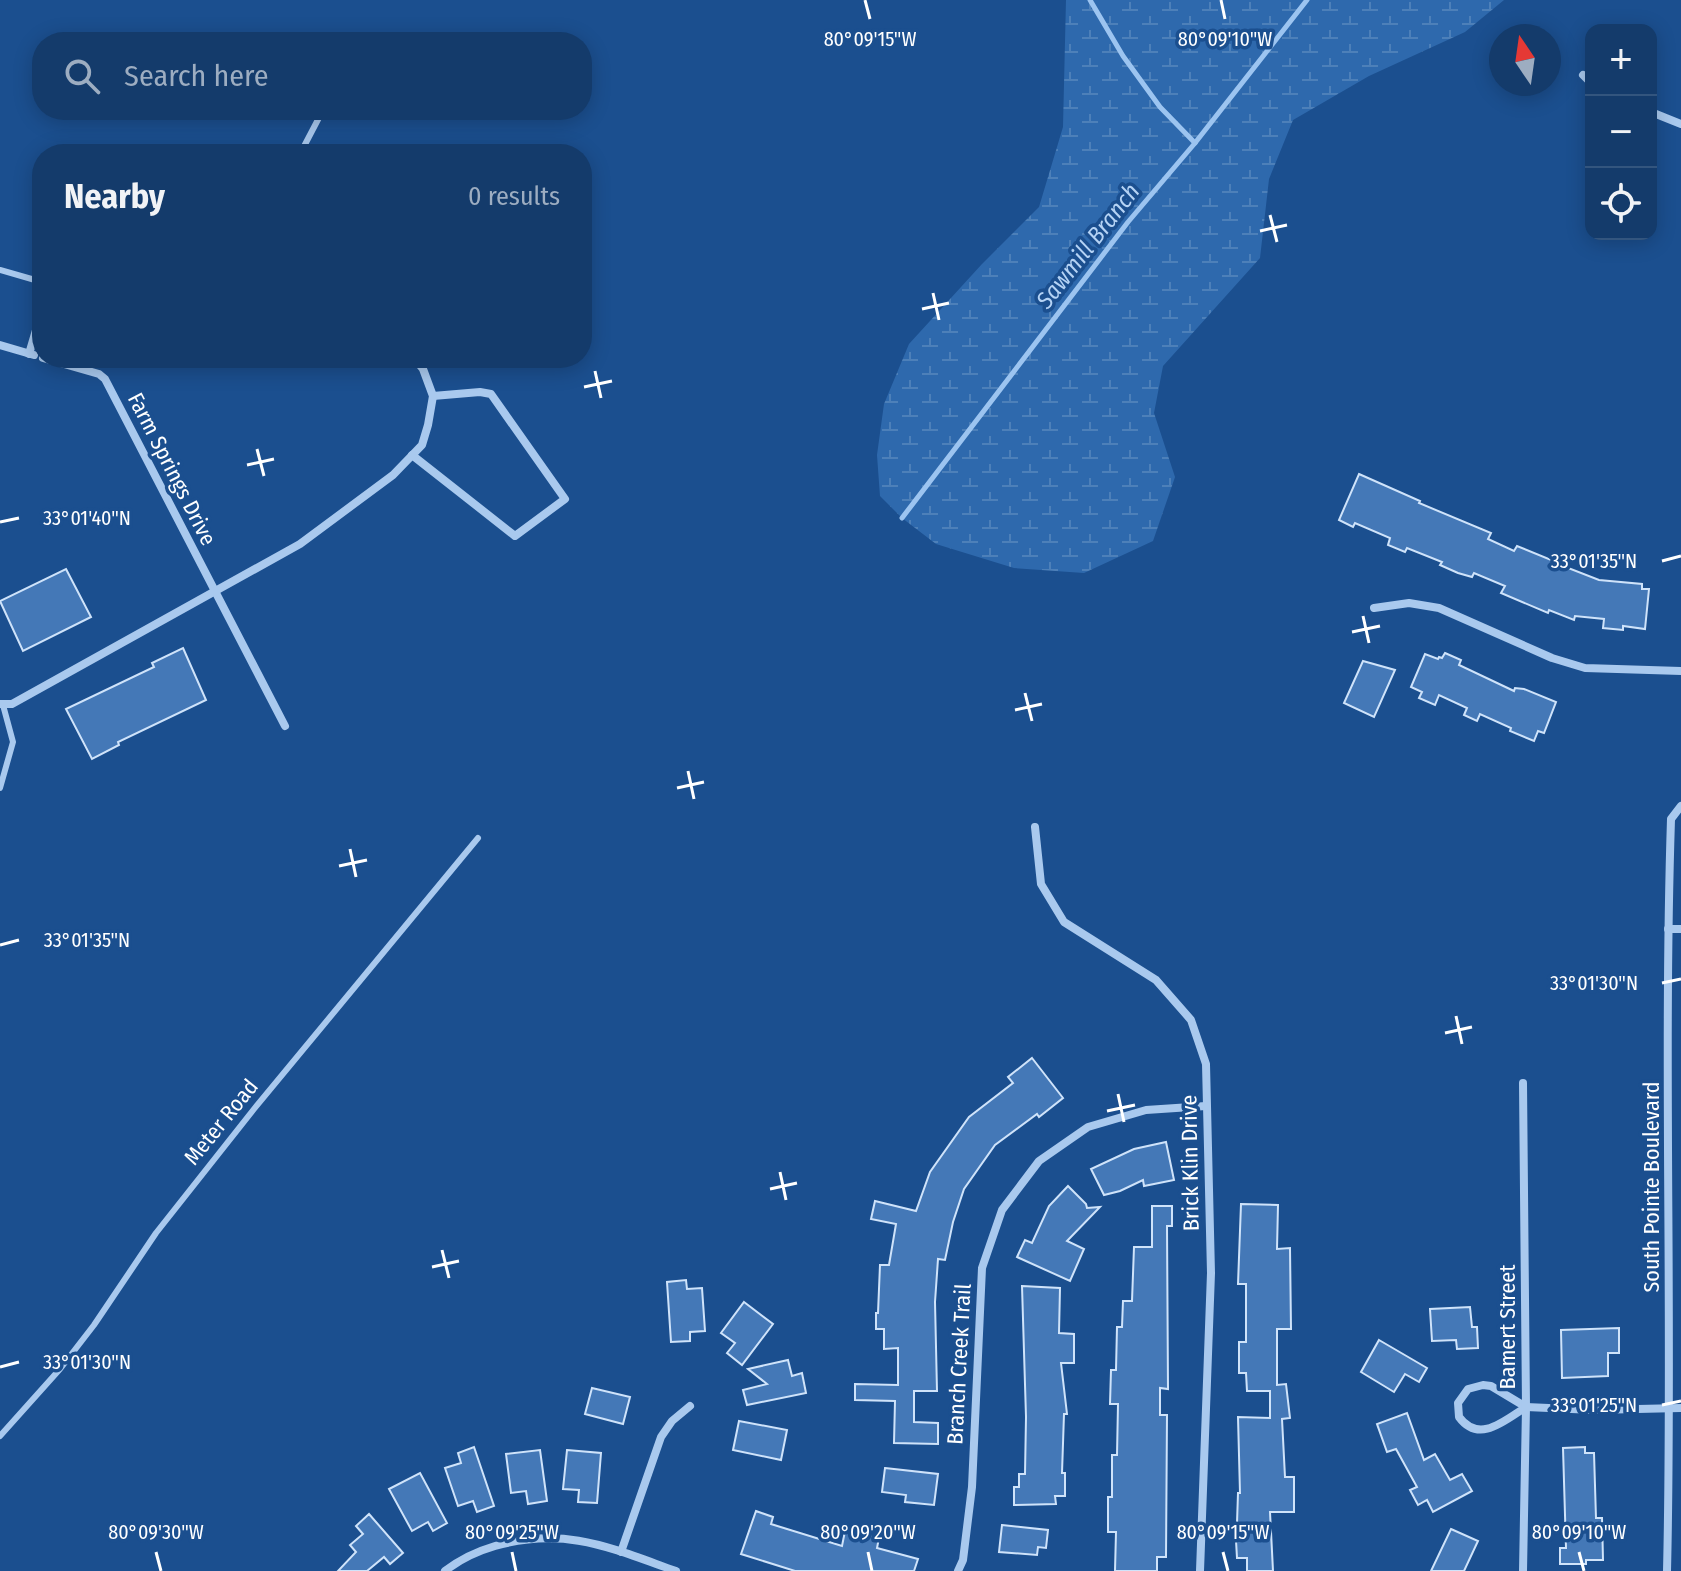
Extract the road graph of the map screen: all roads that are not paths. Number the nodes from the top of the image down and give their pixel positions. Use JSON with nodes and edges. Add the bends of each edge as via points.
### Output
{"nodes":[{"id":1,"x":1657,"y":114,"type":"edge"},
{"id":2,"x":318,"y":120,"type":"edge"},
{"id":3,"x":1681,"y":124,"type":"edge"},
{"id":4,"x":305,"y":144,"type":"edge"},
{"id":5,"x":0,"y":270,"type":"edge"},
{"id":6,"x":32,"y":279,"type":"edge"},
{"id":7,"x":32,"y":344,"type":"edge"},
{"id":8,"x":0,"y":345,"type":"edge"},
{"id":9,"x":29,"y":354,"type":"junction"},
{"id":10,"x":32,"y":355,"type":"edge"},
{"id":11,"x":78,"y":368,"type":"edge"},
{"id":12,"x":422,"y":368,"type":"edge"},
{"id":13,"x":433,"y":396,"type":"junction"},
{"id":14,"x":412,"y":455,"type":"junction"},
{"id":15,"x":215,"y":591,"type":"junction"},
{"id":16,"x":1374,"y":608,"type":"dead end"},
{"id":17,"x":1681,"y":671,"type":"edge"},
{"id":18,"x":1,"y":704,"type":"edge"},
{"id":19,"x":285,"y":726,"type":"dead end"},
{"id":20,"x":0,"y":788,"type":"edge"},
{"id":21,"x":1681,"y":806,"type":"edge"},
{"id":22,"x":1035,"y":827,"type":"dead end"},
{"id":23,"x":478,"y":838,"type":"dead end"},
{"id":24,"x":1668,"y":906,"type":"junction"},
{"id":25,"x":1681,"y":906,"type":"edge"},
{"id":26,"x":1668,"y":929,"type":"junction"},
{"id":27,"x":1681,"y":929,"type":"edge"},
{"id":28,"x":1523,"y":1083,"type":"dead end"},
{"id":29,"x":1206,"y":1106,"type":"junction"},
{"id":30,"x":690,"y":1406,"type":"dead end"},
{"id":31,"x":1526,"y":1407,"type":"junction"},
{"id":32,"x":1670,"y":1408,"type":"junction"},
{"id":33,"x":1681,"y":1408,"type":"edge"},
{"id":34,"x":0,"y":1436,"type":"edge"},
{"id":35,"x":621,"y":1552,"type":"junction"},
{"id":36,"x":445,"y":1571,"type":"edge"},
{"id":37,"x":676,"y":1571,"type":"edge"},
{"id":38,"x":958,"y":1571,"type":"edge"},
{"id":39,"x":1200,"y":1571,"type":"edge"},
{"id":40,"x":1523,"y":1571,"type":"edge"},
{"id":41,"x":1667,"y":1571,"type":"edge"}],
"edges":[{"from":1,"to":3,"type":"street"},
{"from":2,"to":4,"type":"lane"},
{"from":5,"to":6,"type":"lane"},
{"from":7,"to":9,"type":"street"},
{"from":8,"to":9,"type":"street","name":"Farm Springs Drive"},
{"from":9,"to":10,"type":"street","name":"Farm Springs Drive"},
{"from":11,"to":15,"type":"street","name":"Farm Springs Drive","via":[[105,379]]},
{"from":12,"to":13,"type":"street"},
{"from":13,"to":14,"type":"street","via":[[422,445]]},
{"from":13,"to":14,"type":"street","via":[[491,394],[565,499],[515,536]]},
{"from":14,"to":15,"type":"street","via":[[300,544]]},
{"from":15,"to":18,"type":"street","via":[[12,704]]},
{"from":15,"to":19,"type":"street","name":"Farm Springs Drive"},
{"from":16,"to":17,"type":"street","via":[[1409,603],[1439,608],[1585,668]]},
{"from":18,"to":20,"type":"lane","via":[[13,742]]},
{"from":21,"to":24,"type":"street","name":"South Pointe Boulevard","via":[[1671,819]]},
{"from":22,"to":29,"type":"street","name":"Brick Klin Drive","via":[[1041,884],[1064,922],[1156,980],[1191,1020],[1206,1064]]},
{"from":23,"to":34,"type":"lane","name":"Meter Road","via":[[244,1121],[60,1369]]},
{"from":24,"to":25,"type":"street"},
{"from":24,"to":26,"type":"street","name":"South Pointe Boulevard"},
{"from":26,"to":27,"type":"street"},
{"from":26,"to":32,"type":"street","name":"South Pointe Boulevard"},
{"from":28,"to":31,"type":"street","name":"Bamert Street"},
{"from":29,"to":38,"type":"street","name":"Branch Creek Trail","via":[[1146,1110],[1088,1127],[1039,1161],[1002,1210],[982,1268],[972,1487]]},
{"from":29,"to":39,"type":"street","name":"Brick Klin Drive","via":[[1211,1273]]},
{"from":30,"to":35,"type":"street","via":[[661,1437]]},
{"from":31,"to":31,"type":"street","via":[[1483,1385],[1468,1389],[1457,1410],[1464,1423],[1478,1431]]},
{"from":31,"to":32,"type":"street"},
{"from":31,"to":40,"type":"street","name":"Bamert Street"},
{"from":32,"to":33,"type":"street"},
{"from":32,"to":41,"type":"street","name":"South Pointe Boulevard"},
{"from":35,"to":36,"type":"street","via":[[556,1536],[520,1539],[484,1549]]},
{"from":35,"to":37,"type":"street"}]}
